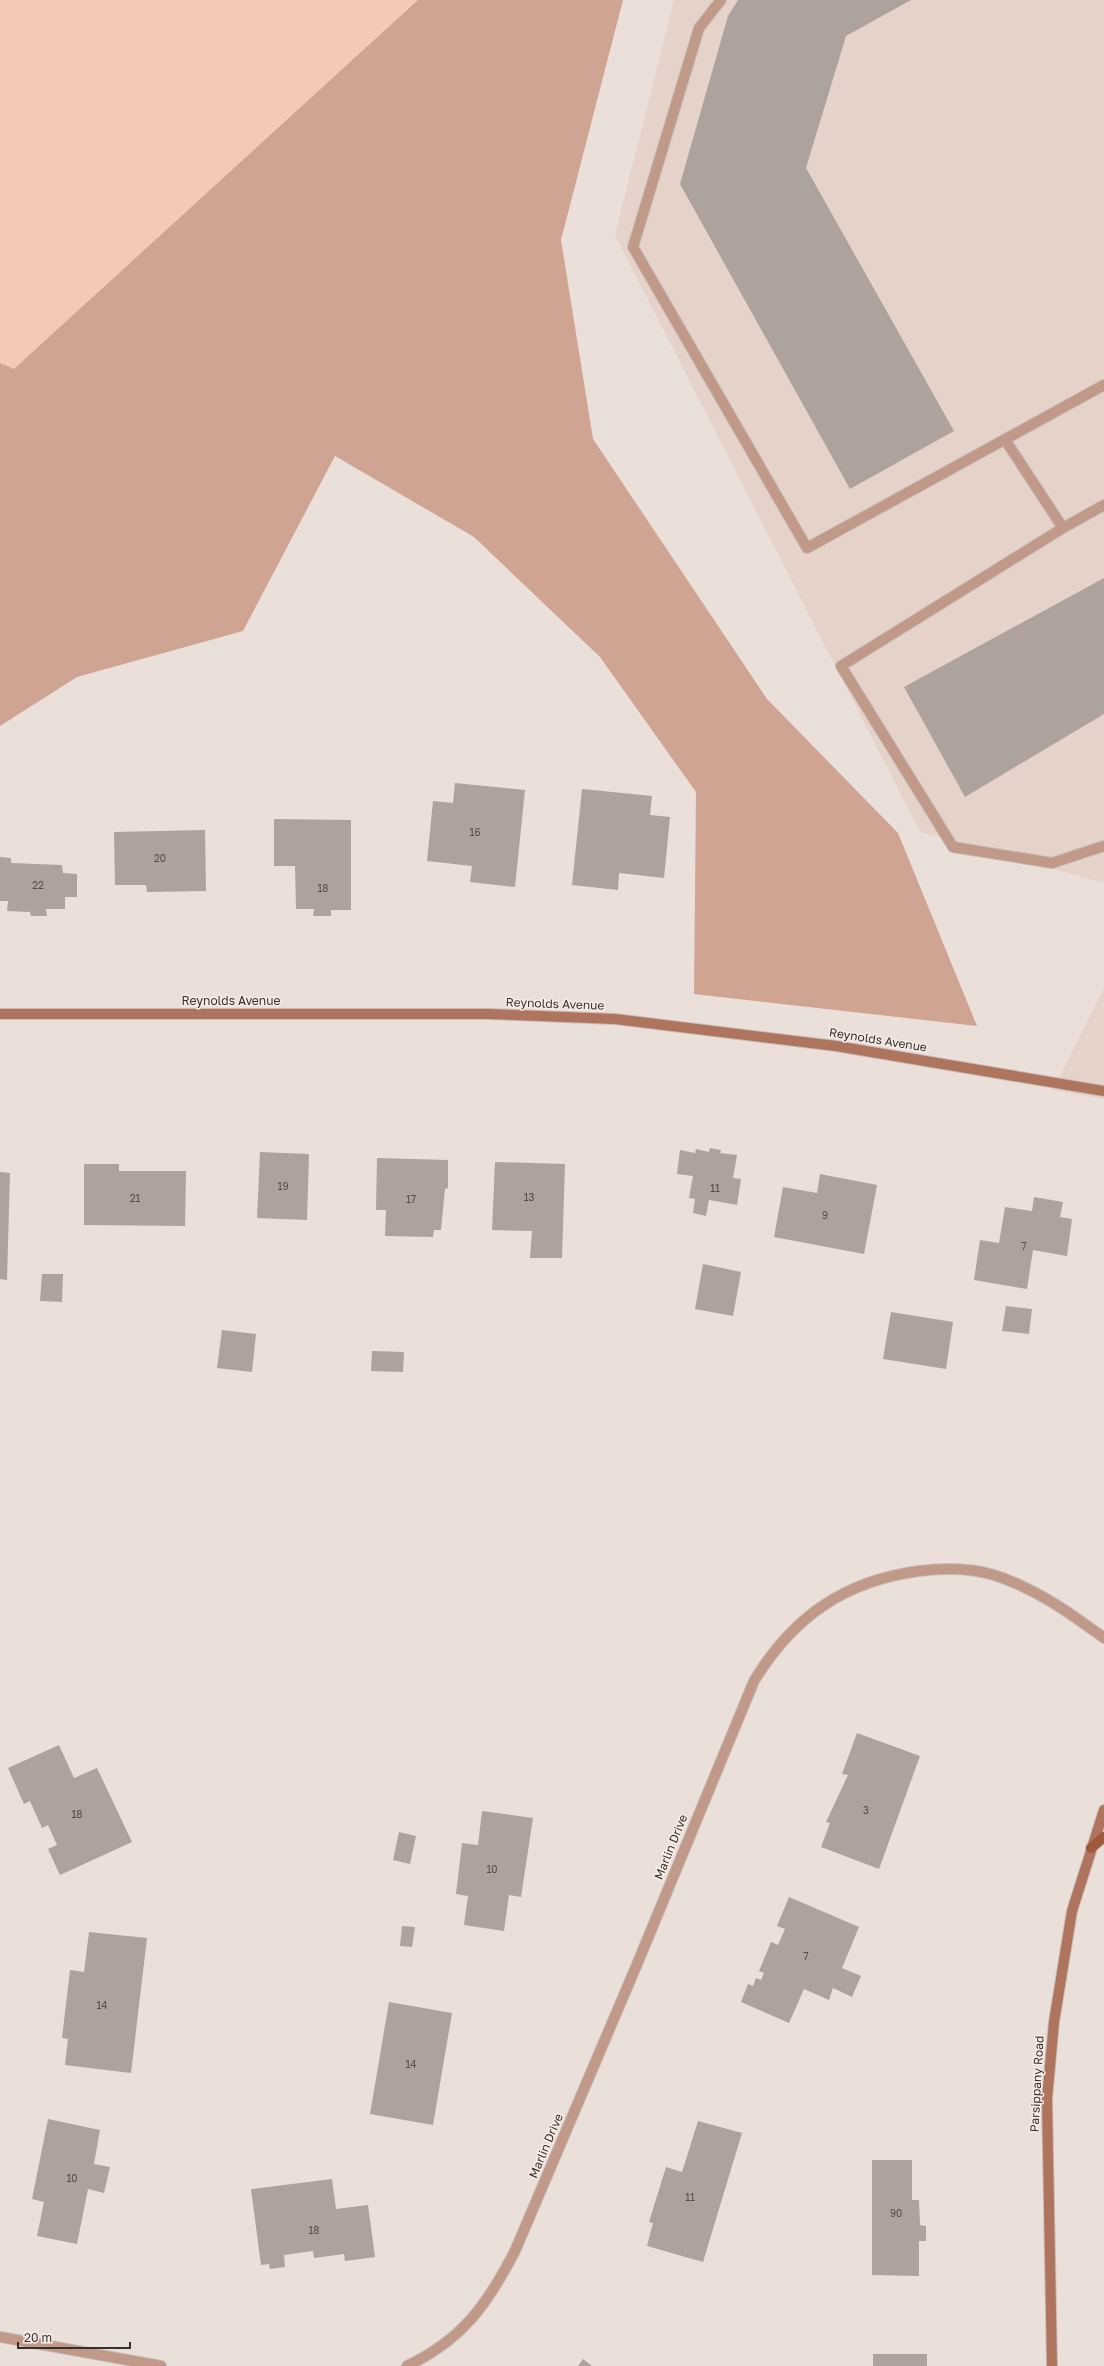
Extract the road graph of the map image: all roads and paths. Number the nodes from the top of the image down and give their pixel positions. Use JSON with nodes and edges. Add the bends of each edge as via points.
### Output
{"nodes":[{"id":1,"x":721,"y":0,"type":"edge"},
{"id":2,"x":1104,"y":385,"type":"edge"},
{"id":3,"x":1006,"y":441,"type":"junction"},
{"id":4,"x":1104,"y":505,"type":"edge"},
{"id":5,"x":1063,"y":528,"type":"junction"},
{"id":6,"x":1104,"y":846,"type":"edge"},
{"id":7,"x":0,"y":1014,"type":"edge"},
{"id":8,"x":1104,"y":1091,"type":"edge"},
{"id":9,"x":1104,"y":1638,"type":"edge"},
{"id":10,"x":1104,"y":1810,"type":"edge"},
{"id":11,"x":1104,"y":1837,"type":"edge"},
{"id":12,"x":1091,"y":1848,"type":"junction"},
{"id":13,"x":0,"y":2337,"type":"edge"},
{"id":14,"x":161,"y":2366,"type":"edge"},
{"id":15,"x":407,"y":2366,"type":"edge"},
{"id":16,"x":1052,"y":2366,"type":"edge"}],
"edges":[{"from":1,"to":3,"type":"street","via":[[699,28],[633,247],[806,548]]},
{"from":2,"to":3,"type":"street"},
{"from":3,"to":5,"type":"street"},
{"from":4,"to":5,"type":"street"},
{"from":5,"to":6,"type":"street","via":[[841,666],[953,847],[1052,863]]},
{"from":7,"to":8,"type":"street","name":"Reynolds Avenue","via":[[488,1014],[614,1019],[836,1046]]},
{"from":9,"to":15,"type":"street","name":"Marlin Drive","via":[[1040,1594],[993,1575],[968,1570],[932,1570],[892,1575],[867,1582],[822,1605],[796,1627],[768,1659],[754,1681],[632,1976],[507,2265],[471,2321],[432,2354]]},
{"from":10,"to":12,"type":"street","name":"Parsippany Road"},
{"from":11,"to":12,"type":"main road"},
{"from":12,"to":16,"type":"street","name":"Parsippany Road","via":[[1072,1911],[1054,2022],[1047,2100]]},
{"from":13,"to":14,"type":"street"}]}
